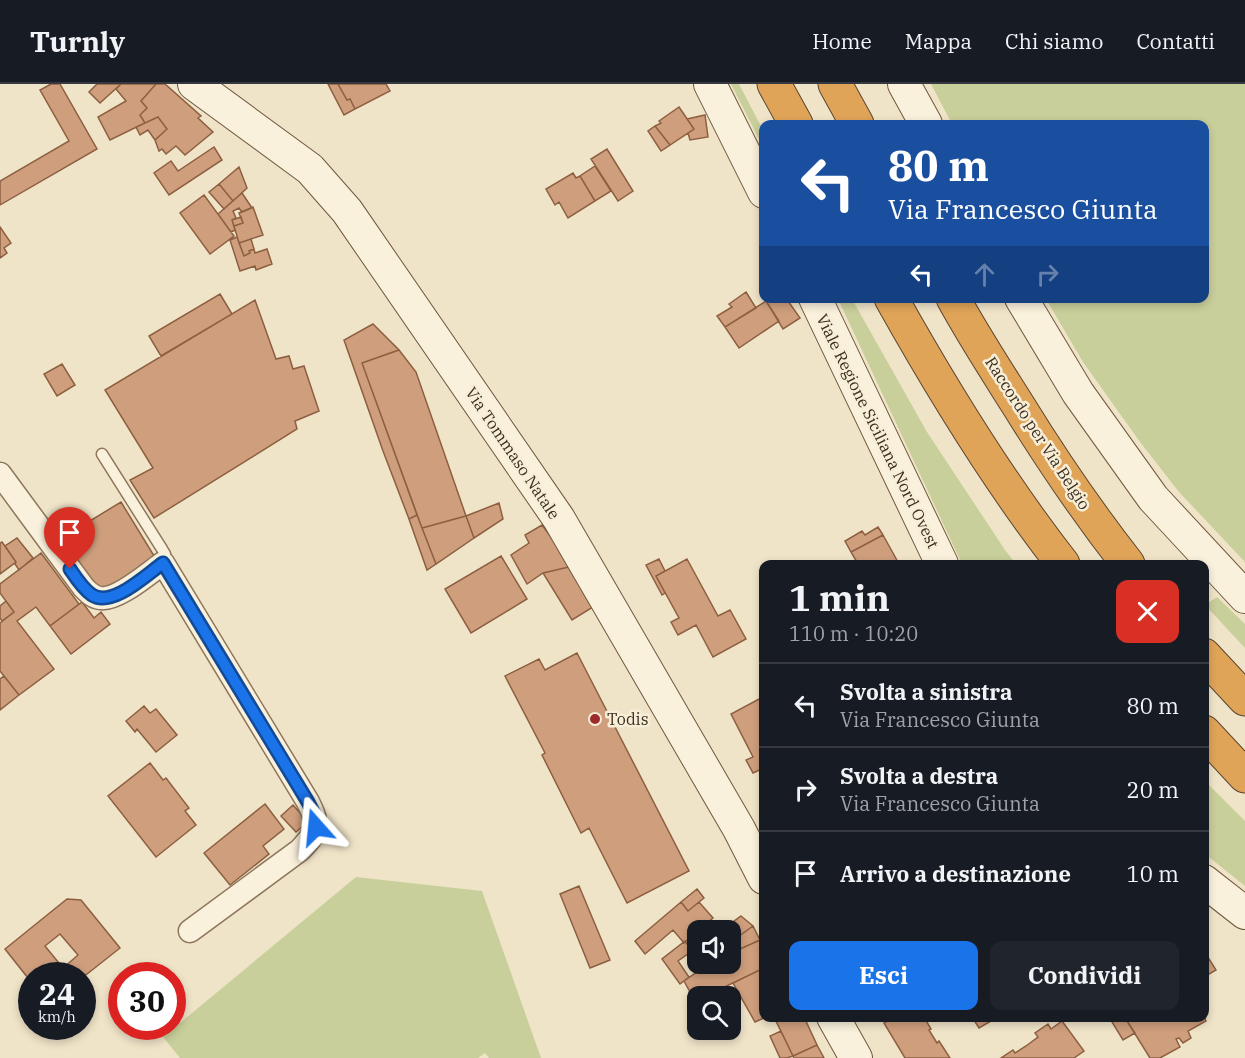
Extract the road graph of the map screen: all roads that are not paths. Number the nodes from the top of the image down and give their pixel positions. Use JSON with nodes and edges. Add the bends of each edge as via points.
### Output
{"nodes":[{"id":1,"x":194,"y":84,"type":"edge"},
{"id":2,"x":710,"y":84,"type":"edge"},
{"id":3,"x":774,"y":84,"type":"edge"},
{"id":4,"x":835,"y":84,"type":"edge"},
{"id":5,"x":904,"y":84,"type":"edge"},
{"id":6,"x":794,"y":120,"type":"edge"},
{"id":7,"x":855,"y":120,"type":"edge"},
{"id":8,"x":924,"y":120,"type":"edge"},
{"id":9,"x":759,"y":182,"type":"edge"},
{"id":10,"x":817,"y":303,"type":"edge"},
{"id":11,"x":894,"y":303,"type":"edge"},
{"id":12,"x":956,"y":303,"type":"edge"},
{"id":13,"x":1024,"y":303,"type":"edge"},
{"id":14,"x":102,"y":454,"type":"dead end"},
{"id":15,"x":0,"y":474,"type":"edge"},
{"id":16,"x":940,"y":560,"type":"edge"},
{"id":17,"x":1060,"y":560,"type":"edge"},
{"id":18,"x":1125,"y":560,"type":"edge"},
{"id":19,"x":163,"y":563,"type":"junction"},
{"id":20,"x":1245,"y":597,"type":"edge"},
{"id":21,"x":1209,"y":660,"type":"edge"},
{"id":22,"x":1245,"y":699,"type":"edge"},
{"id":23,"x":1209,"y":737,"type":"edge"},
{"id":24,"x":1245,"y":776,"type":"edge"},
{"id":25,"x":759,"y":869,"type":"edge"},
{"id":26,"x":1209,"y":885,"type":"edge"},
{"id":27,"x":1245,"y":912,"type":"edge"},
{"id":28,"x":190,"y":931,"type":"dead end"},
{"id":29,"x":836,"y":1022,"type":"edge"},
{"id":30,"x":856,"y":1058,"type":"edge"}],
"edges":[{"from":1,"to":25,"type":"street","name":"Via Tommaso Natale","via":[[310,169],[347,212],[559,519]]},
{"from":2,"to":9,"type":"street"},
{"from":3,"to":6,"type":"highway"},
{"from":4,"to":7,"type":"highway"},
{"from":5,"to":8,"type":"street"},
{"from":10,"to":16,"type":"street","name":"Viale Regione Siciliana Nord Ovest"},
{"from":11,"to":17,"type":"highway","via":[[963,421]]},
{"from":12,"to":18,"type":"highway","name":"Raccordo per Via Belgio","via":[[1046,450]]},
{"from":13,"to":20,"type":"street","via":[[1078,393],[1153,498]]},
{"from":14,"to":19,"type":"lane","via":[[165,554]]},
{"from":15,"to":19,"type":"street","via":[[92,595],[108,599],[118,595]]},
{"from":19,"to":28,"type":"street","via":[[316,818],[311,838],[300,850]]},
{"from":21,"to":22,"type":"highway"},
{"from":23,"to":24,"type":"highway"},
{"from":26,"to":27,"type":"street"},
{"from":29,"to":30,"type":"street"}]}
